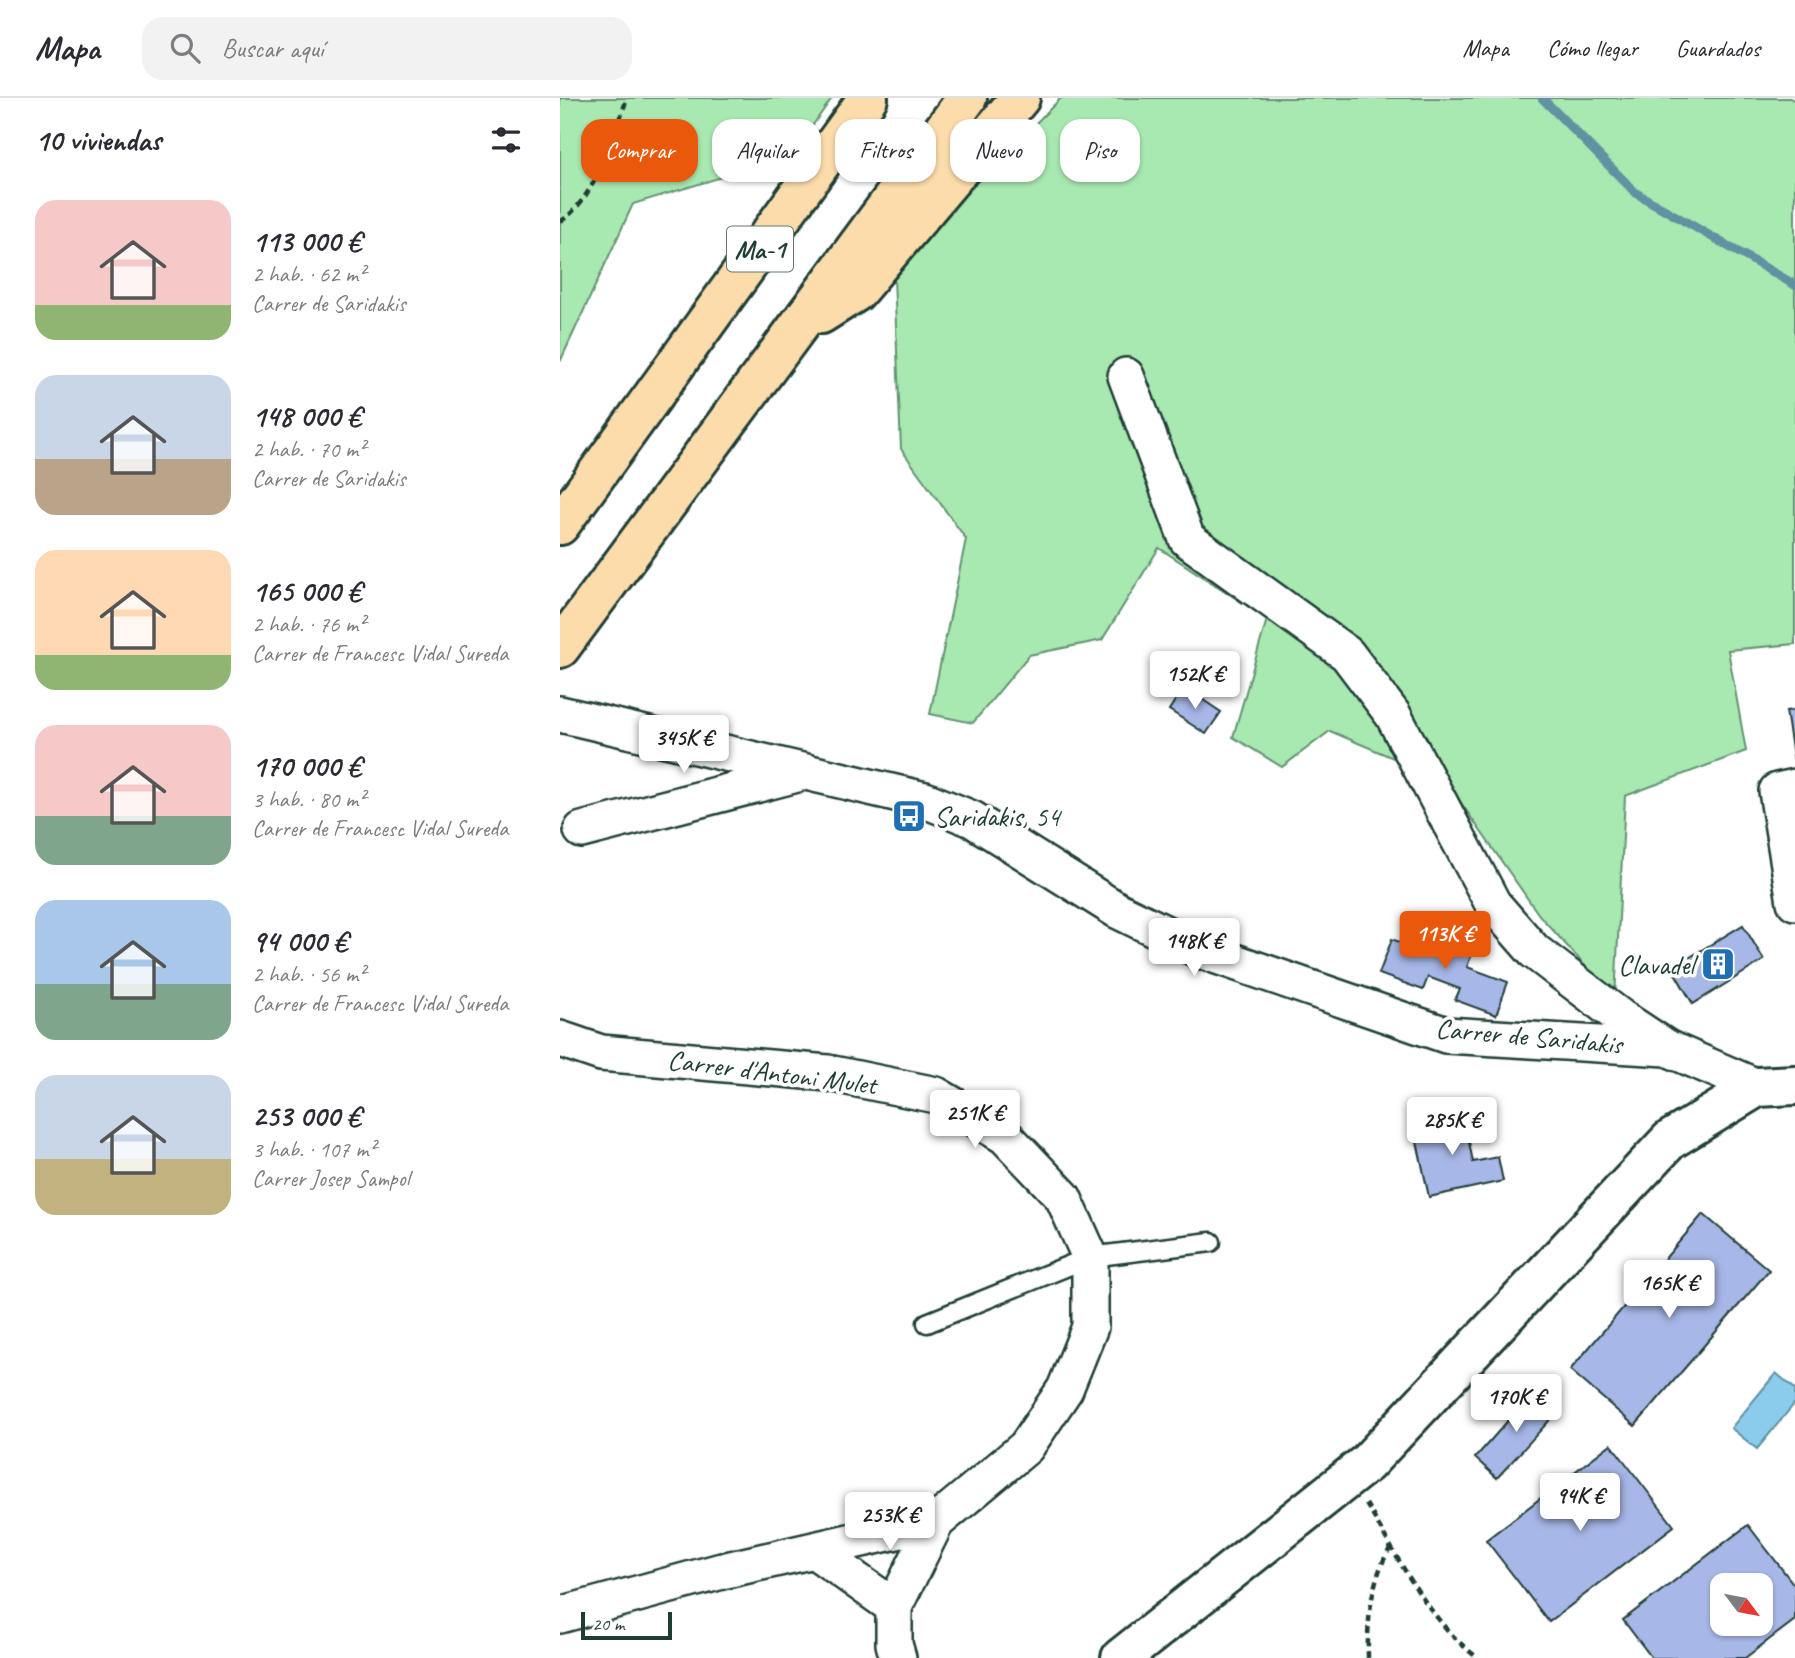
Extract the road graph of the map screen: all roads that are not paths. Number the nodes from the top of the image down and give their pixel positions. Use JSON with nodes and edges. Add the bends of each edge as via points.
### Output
{"nodes":[{"id":1,"x":868,"y":98,"type":"edge"},
{"id":2,"x":967,"y":98,"type":"edge"},
{"id":3,"x":1020,"y":98,"type":"edge"},
{"id":4,"x":796,"y":330,"type":"junction"},
{"id":5,"x":1126,"y":376,"type":"dead end"},
{"id":6,"x":560,"y":525,"type":"edge"},
{"id":7,"x":560,"y":648,"type":"edge"},
{"id":8,"x":560,"y":714,"type":"edge"},
{"id":9,"x":801,"y":773,"type":"junction"},
{"id":10,"x":1795,"y":787,"type":"edge"},
{"id":11,"x":582,"y":831,"type":"dead end"},
{"id":12,"x":1795,"y":902,"type":"edge"},
{"id":13,"x":560,"y":1039,"type":"edge"},
{"id":14,"x":1667,"y":1048,"type":"junction"},
{"id":15,"x":1795,"y":1085,"type":"edge"},
{"id":16,"x":1757,"y":1087,"type":"junction"},
{"id":17,"x":1211,"y":1242,"type":"dead end"},
{"id":18,"x":1090,"y":1256,"type":"junction"},
{"id":19,"x":927,"y":1324,"type":"dead end"},
{"id":20,"x":936,"y":1522,"type":"junction"},
{"id":21,"x":815,"y":1551,"type":"junction"},
{"id":22,"x":894,"y":1607,"type":"junction"},
{"id":23,"x":560,"y":1615,"type":"edge"},
{"id":24,"x":898,"y":1658,"type":"edge"},
{"id":25,"x":1121,"y":1658,"type":"edge"}],
"edges":[{"from":1,"to":6,"type":"highway","number":"Ma-1"},
{"from":2,"to":4,"type":"highway","number":"Ma-1"},
{"from":3,"to":4,"type":"highway","via":[[856,292]]},
{"from":4,"to":7,"type":"highway","number":"Ma-1"},
{"from":5,"to":14,"type":"street","via":[[1186,539],[1346,654],[1393,715],[1493,904],[1534,951]]},
{"from":8,"to":9,"type":"street","name":"Carrer de Saridakis"},
{"from":9,"to":11,"type":"street"},
{"from":9,"to":14,"type":"street","name":"Carrer de Saridakis","via":[[925,800],[972,819],[1117,910],[1197,949],[1446,1035]]},
{"from":10,"to":12,"type":"street","via":[[1777,791]]},
{"from":13,"to":18,"type":"street","name":"Carrer d'Antoni Mulet","via":[[601,1053],[828,1073],[936,1095],[1006,1136],[1063,1197]]},
{"from":14,"to":16,"type":"street","name":"Carrer de Saridakis"},
{"from":15,"to":16,"type":"street","name":"Carrer de Saridakis"},
{"from":16,"to":25,"type":"street","via":[[1670,1140],[1350,1476]]},
{"from":17,"to":18,"type":"lane"},
{"from":18,"to":19,"type":"lane"},
{"from":18,"to":20,"type":"street","name":"Carrer d'Antoni Mulet","via":[[1090,1326],[1065,1389],[1026,1447]]},
{"from":20,"to":21,"type":"street"},
{"from":20,"to":22,"type":"street"},
{"from":21,"to":22,"type":"street"},
{"from":21,"to":23,"type":"street"},
{"from":22,"to":24,"type":"street"}]}
